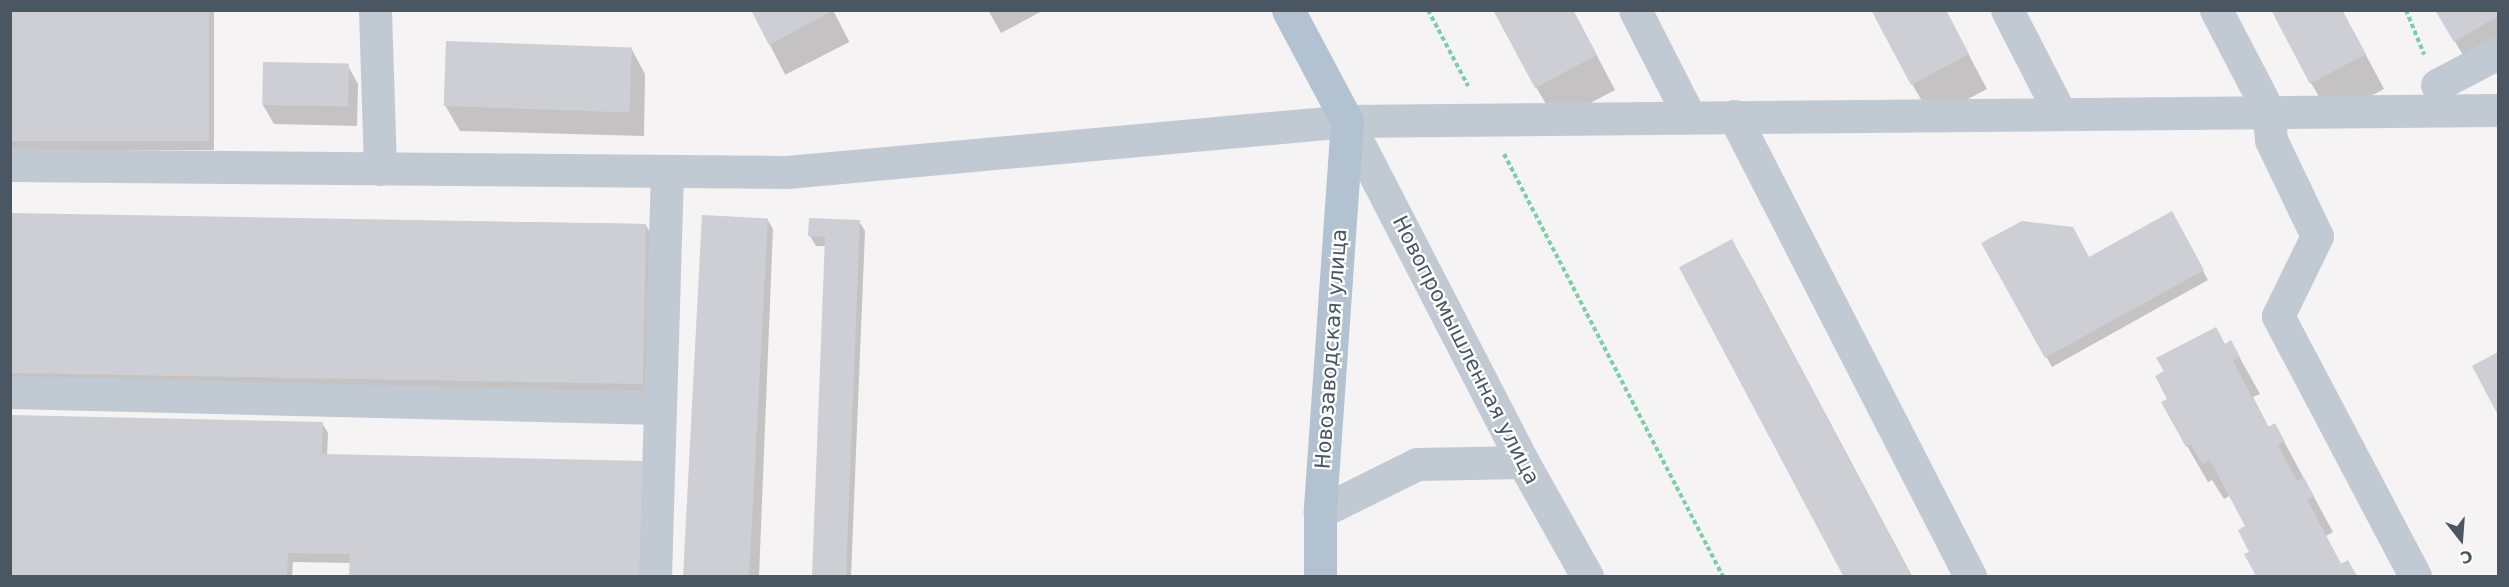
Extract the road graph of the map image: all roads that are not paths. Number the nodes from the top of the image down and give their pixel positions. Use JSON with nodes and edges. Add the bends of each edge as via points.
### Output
{"nodes":[{"id":1,"x":375,"y":10,"type":"edge"},
{"id":2,"x":1288,"y":10,"type":"edge"},
{"id":3,"x":1635,"y":10,"type":"edge"},
{"id":4,"x":2007,"y":10,"type":"edge"},
{"id":5,"x":2216,"y":10,"type":"edge"},
{"id":6,"x":2499,"y":53,"type":"edge"},
{"id":7,"x":2437,"y":85,"type":"dead end"},
{"id":8,"x":2268,"y":110,"type":"junction"},
{"id":9,"x":2499,"y":110,"type":"edge"},
{"id":10,"x":2060,"y":113,"type":"junction"},
{"id":11,"x":1689,"y":116,"type":"junction"},
{"id":12,"x":1734,"y":116,"type":"junction"},
{"id":13,"x":1347,"y":121,"type":"junction"},
{"id":14,"x":10,"y":165,"type":"edge"},
{"id":15,"x":380,"y":169,"type":"junction"},
{"id":16,"x":667,"y":171,"type":"junction"},
{"id":17,"x":10,"y":392,"type":"edge"},
{"id":18,"x":660,"y":408,"type":"junction"},
{"id":19,"x":1523,"y":462,"type":"junction"},
{"id":20,"x":1320,"y":512,"type":"junction"},
{"id":21,"x":655,"y":576,"type":"edge"},
{"id":22,"x":1320,"y":576,"type":"edge"},
{"id":23,"x":1587,"y":576,"type":"edge"},
{"id":24,"x":1970,"y":576,"type":"edge"},
{"id":25,"x":2415,"y":576,"type":"edge"}],
"edges":[{"from":1,"to":15,"type":"street"},
{"from":2,"to":13,"type":"main road"},
{"from":3,"to":11,"type":"street"},
{"from":4,"to":10,"type":"street"},
{"from":5,"to":8,"type":"street"},
{"from":6,"to":7,"type":"street"},
{"from":8,"to":9,"type":"street"},
{"from":8,"to":10,"type":"street"},
{"from":8,"to":25,"type":"street","via":[[2271,140],[2317,236],[2278,316]]},
{"from":10,"to":12,"type":"street"},
{"from":11,"to":12,"type":"street"},
{"from":11,"to":13,"type":"street"},
{"from":12,"to":24,"type":"street"},
{"from":13,"to":16,"type":"street","via":[[787,172]]},
{"from":13,"to":19,"type":"street","name":"Новопромышленная улица"},
{"from":13,"to":20,"type":"main road","name":"Новозаводская улица"},
{"from":14,"to":15,"type":"street"},
{"from":15,"to":16,"type":"street"},
{"from":16,"to":18,"type":"street"},
{"from":17,"to":18,"type":"street"},
{"from":18,"to":21,"type":"street"},
{"from":19,"to":20,"type":"street","via":[[1418,464]]},
{"from":19,"to":23,"type":"street","name":"Новопромышленная улица"},
{"from":20,"to":22,"type":"main road","name":"Новозаводская улица"}]}
